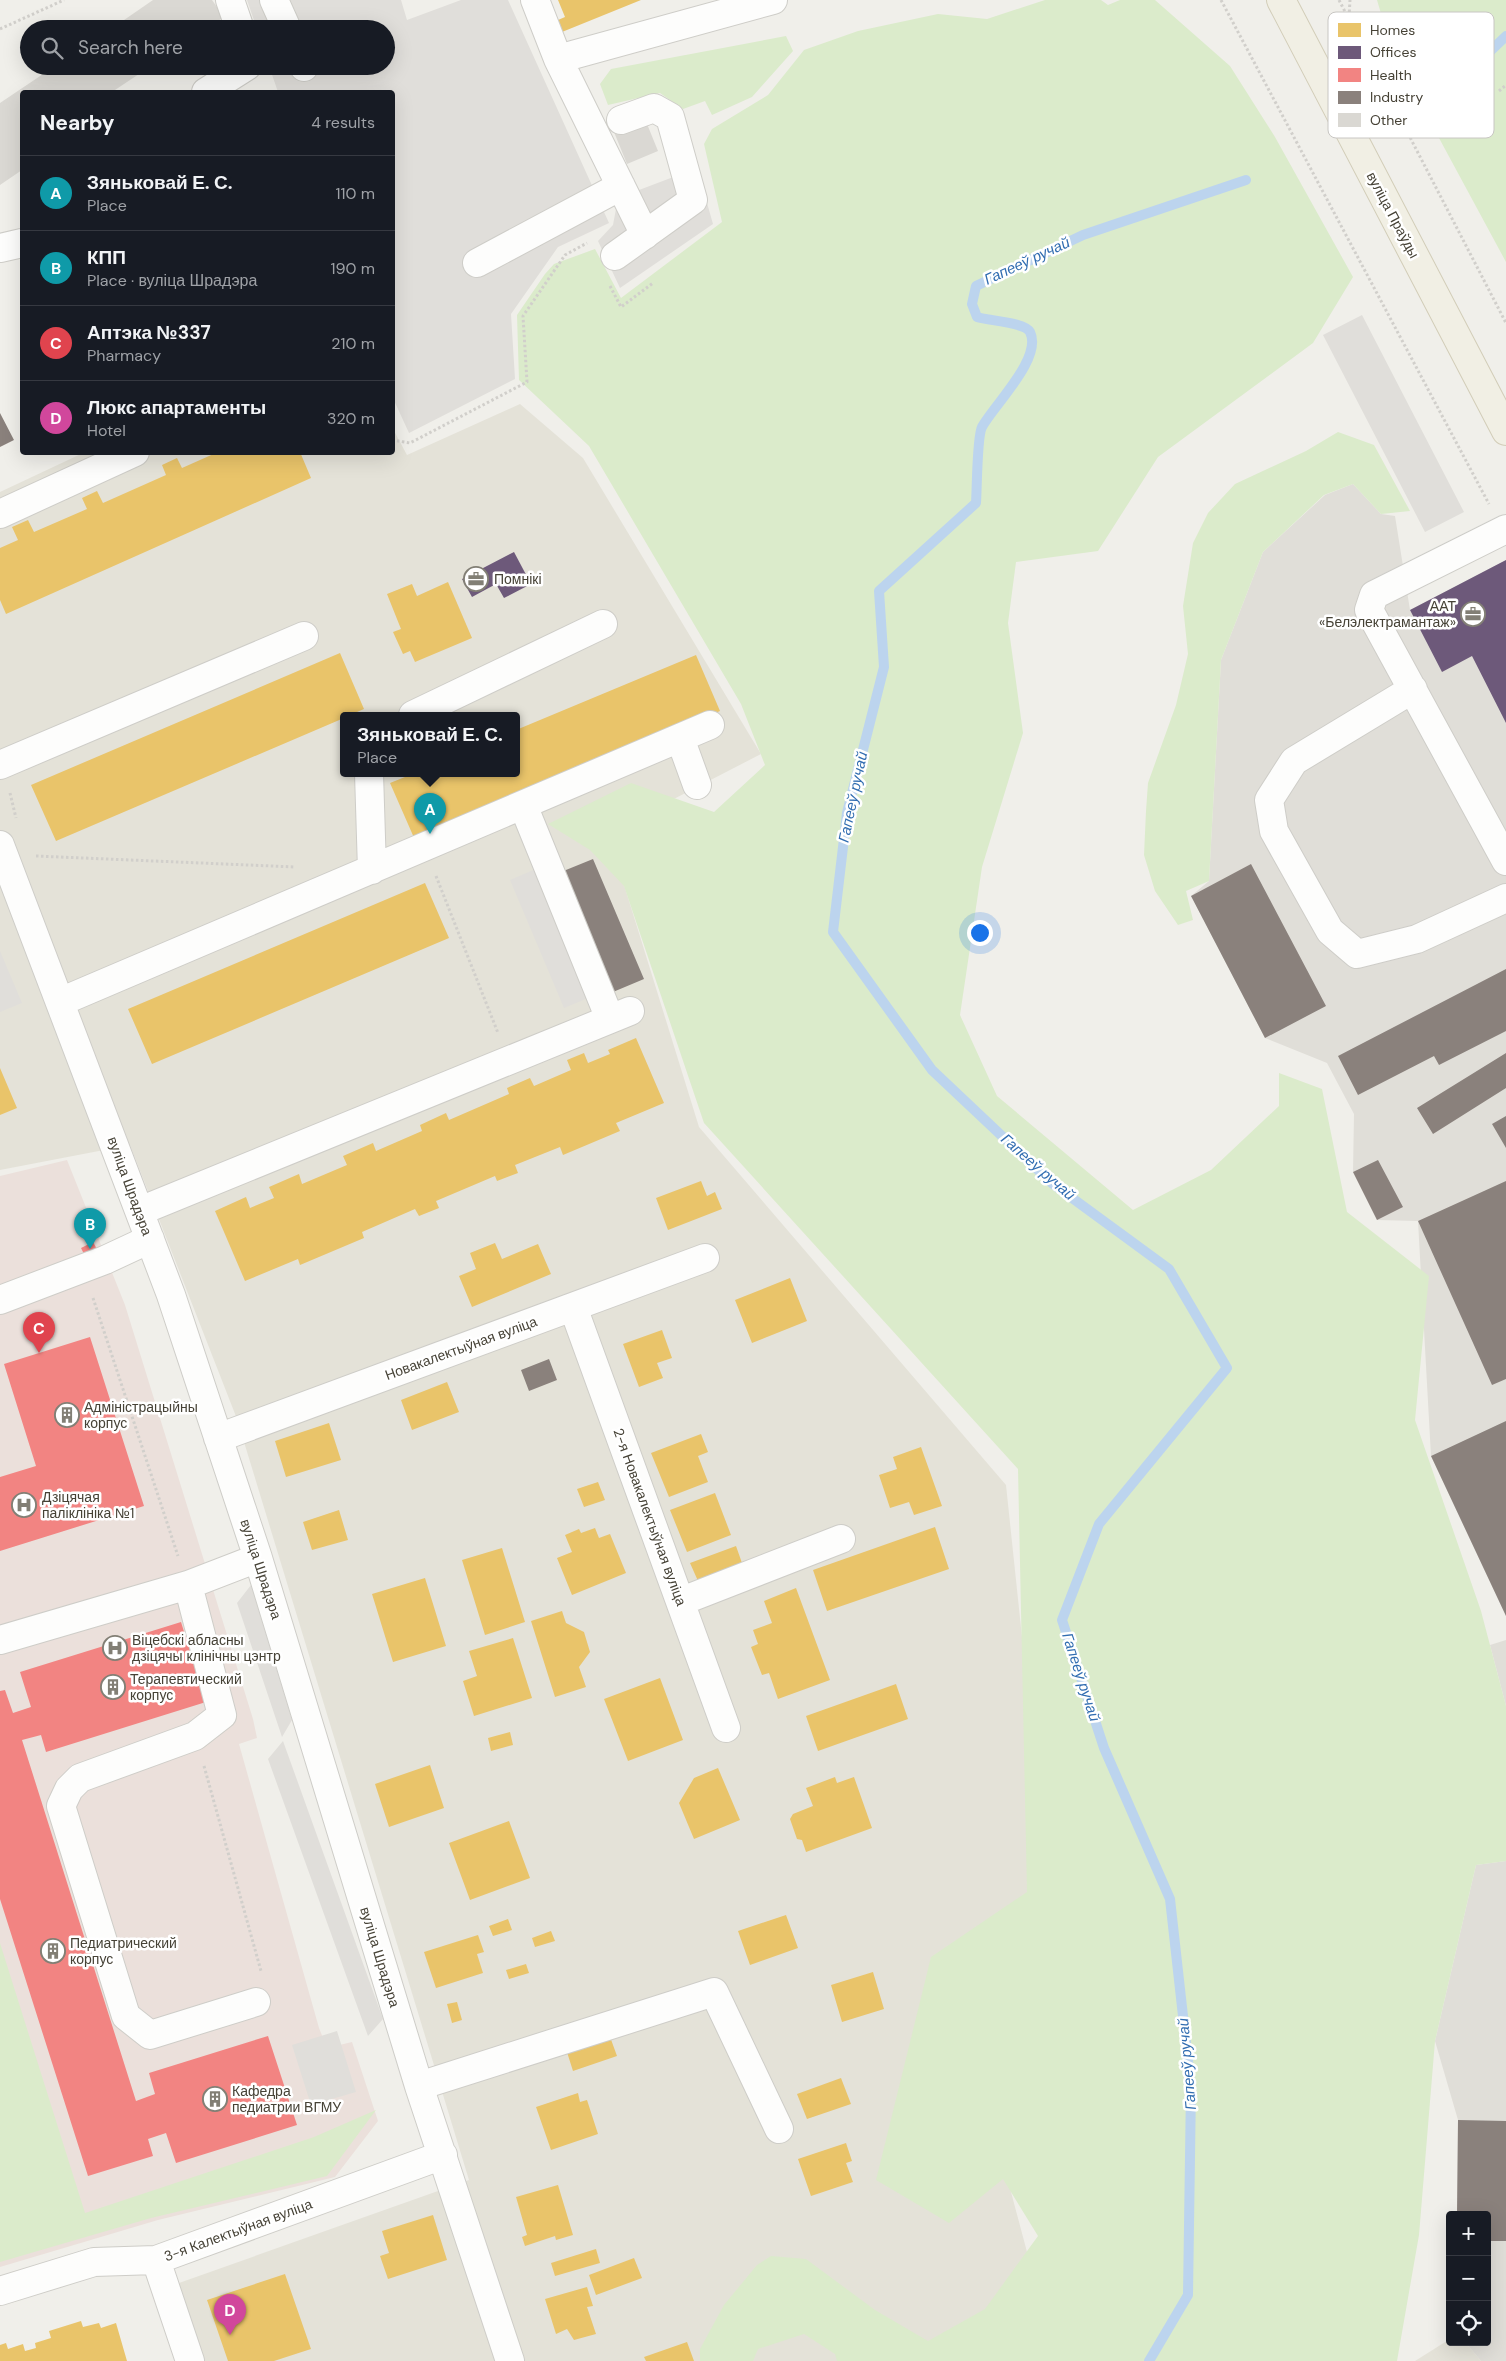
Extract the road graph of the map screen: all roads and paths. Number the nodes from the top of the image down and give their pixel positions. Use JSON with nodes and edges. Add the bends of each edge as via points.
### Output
{"nodes":[{"id":1,"x":64,"y":0,"type":"edge"},
{"id":2,"x":230,"y":0,"type":"edge"},
{"id":3,"x":274,"y":0,"type":"edge"},
{"id":4,"x":535,"y":0,"type":"edge"},
{"id":5,"x":773,"y":0,"type":"edge"},
{"id":6,"x":1221,"y":0,"type":"edge"},
{"id":7,"x":1281,"y":0,"type":"edge"},
{"id":8,"x":1339,"y":0,"type":"edge"},
{"id":9,"x":1346,"y":12,"type":"edge"},
{"id":10,"x":237,"y":20,"type":"edge"},
{"id":11,"x":283,"y":20,"type":"edge"},
{"id":12,"x":0,"y":29,"type":"edge"},
{"id":13,"x":558,"y":59,"type":"junction"},
{"id":14,"x":233,"y":75,"type":"edge"},
{"id":15,"x":1506,"y":85,"type":"edge"},
{"id":16,"x":209,"y":90,"type":"edge"},
{"id":17,"x":1328,"y":90,"type":"edge"},
{"id":18,"x":1499,"y":91,"type":"dead end"},
{"id":19,"x":621,"y":120,"type":"dead end"},
{"id":20,"x":1353,"y":138,"type":"edge"},
{"id":21,"x":1411,"y":138,"type":"edge"},
{"id":22,"x":620,"y":186,"type":"junction"},
{"id":23,"x":646,"y":235,"type":"junction"},
{"id":24,"x":20,"y":243,"type":"edge"},
{"id":25,"x":0,"y":248,"type":"edge"},
{"id":26,"x":603,"y":253,"type":"joint"},
{"id":27,"x":477,"y":262,"type":"dead end"},
{"id":28,"x":608,"y":283,"type":"dead end"},
{"id":29,"x":653,"y":283,"type":"dead end"},
{"id":30,"x":1506,"y":323,"type":"edge"},
{"id":31,"x":1506,"y":431,"type":"edge"},
{"id":32,"x":395,"y":440,"type":"edge"},
{"id":33,"x":129,"y":455,"type":"edge"},
{"id":34,"x":0,"y":514,"type":"edge"},
{"id":35,"x":1505,"y":530,"type":"edge"},
{"id":36,"x":603,"y":624,"type":"dead end"},
{"id":37,"x":304,"y":636,"type":"dead end"},
{"id":38,"x":1413,"y":689,"type":"junction"},
{"id":39,"x":419,"y":712,"type":"edge"},
{"id":40,"x":710,"y":725,"type":"dead end"},
{"id":41,"x":680,"y":738,"type":"junction"},
{"id":42,"x":0,"y":765,"type":"edge"},
{"id":43,"x":369,"y":777,"type":"edge"},
{"id":44,"x":697,"y":785,"type":"dead end"},
{"id":45,"x":523,"y":805,"type":"junction"},
{"id":46,"x":0,"y":846,"type":"edge"},
{"id":47,"x":425,"y":847,"type":"junction"},
{"id":48,"x":26,"y":856,"type":"dead end"},
{"id":49,"x":1506,"y":861,"type":"edge"},
{"id":50,"x":303,"y":867,"type":"dead end"},
{"id":51,"x":372,"y":870,"type":"junction"},
{"id":52,"x":1506,"y":898,"type":"edge"},
{"id":53,"x":60,"y":1002,"type":"junction"},
{"id":54,"x":508,"y":1060,"type":"junction"},
{"id":55,"x":140,"y":1211,"type":"junction"},
{"id":56,"x":150,"y":1239,"type":"junction"},
{"id":57,"x":705,"y":1258,"type":"dead end"},
{"id":58,"x":83,"y":1269,"type":"junction"},
{"id":59,"x":0,"y":1300,"type":"edge"},
{"id":60,"x":573,"y":1307,"type":"junction"},
{"id":61,"x":218,"y":1438,"type":"junction"},
{"id":62,"x":841,"y":1539,"type":"dead end"},
{"id":63,"x":258,"y":1558,"type":"junction"},
{"id":64,"x":188,"y":1585,"type":"junction"},
{"id":65,"x":682,"y":1601,"type":"junction"},
{"id":66,"x":0,"y":1640,"type":"edge"},
{"id":67,"x":726,"y":1728,"type":"dead end"},
{"id":68,"x":195,"y":1736,"type":"junction"},
{"id":69,"x":256,"y":2002,"type":"joint"},
{"id":70,"x":419,"y":2086,"type":"junction"},
{"id":71,"x":779,"y":2129,"type":"dead end"},
{"id":72,"x":443,"y":2154,"type":"junction"},
{"id":73,"x":156,"y":2260,"type":"junction"},
{"id":74,"x":0,"y":2291,"type":"edge"},
{"id":75,"x":190,"y":2361,"type":"edge"},
{"id":76,"x":510,"y":2361,"type":"edge"}],
"edges":[{"from":1,"to":12,"type":"path"},
{"from":2,"to":10,"type":"street"},
{"from":3,"to":11,"type":"street"},
{"from":4,"to":13,"type":"street"},
{"from":5,"to":13,"type":"street"},
{"from":6,"to":35,"type":"path"},
{"from":7,"to":17,"type":"main road","name":"вуліца Праўды"},
{"from":8,"to":9,"type":"path"},
{"from":13,"to":22,"type":"street"},
{"from":14,"to":16,"type":"street"},
{"from":15,"to":18,"type":"path"},
{"from":19,"to":23,"type":"street","via":[[654,108],[670,117],[693,200]]},
{"from":20,"to":31,"type":"main road","name":"вуліца Праўды"},
{"from":21,"to":30,"type":"path"},
{"from":22,"to":23,"type":"street"},
{"from":22,"to":27,"type":"street"},
{"from":23,"to":26,"type":"street"},
{"from":24,"to":25,"type":"street"},
{"from":26,"to":32,"type":"path","via":[[587,243],[565,255],[523,316],[527,382],[410,443]]},
{"from":28,"to":29,"type":"path","via":[[621,307]]},
{"from":33,"to":34,"type":"street"},
{"from":35,"to":38,"type":"street","via":[[1374,595],[1370,610]]},
{"from":36,"to":39,"type":"street"},
{"from":37,"to":42,"type":"street"},
{"from":38,"to":49,"type":"street"},
{"from":38,"to":52,"type":"street","via":[[1294,761],[1269,800],[1274,831],[1330,931],[1357,954],[1417,939]]},
{"from":40,"to":41,"type":"street"},
{"from":41,"to":44,"type":"street"},
{"from":41,"to":45,"type":"street"},
{"from":43,"to":51,"type":"street"},
{"from":45,"to":47,"type":"street"},
{"from":45,"to":54,"type":"street","via":[[620,1015]]},
{"from":46,"to":53,"type":"street","name":"вуліца Шрадэра"},
{"from":47,"to":51,"type":"street"},
{"from":47,"to":54,"type":"path"},
{"from":48,"to":50,"type":"path"},
{"from":51,"to":53,"type":"street"},
{"from":53,"to":55,"type":"street","name":"вуліца Шрадэра"},
{"from":54,"to":55,"type":"street"},
{"from":55,"to":56,"type":"street","name":"вуліца Шрадэра"},
{"from":56,"to":58,"type":"street"},
{"from":56,"to":61,"type":"street","name":"вуліца Шрадэра"},
{"from":57,"to":60,"type":"street","name":"Новакалектыўная вуліца"},
{"from":58,"to":59,"type":"street"},
{"from":58,"to":64,"type":"path"},
{"from":60,"to":61,"type":"street","name":"Новакалектыўная вуліца"},
{"from":60,"to":65,"type":"street","name":"2-я Новакалектыўная вуліца"},
{"from":61,"to":63,"type":"street","name":"вуліца Шрадэра"},
{"from":62,"to":65,"type":"street"},
{"from":63,"to":64,"type":"street"},
{"from":63,"to":70,"type":"street","name":"вуліца Шрадэра"},
{"from":64,"to":66,"type":"street"},
{"from":64,"to":68,"type":"street","via":[[222,1715]]},
{"from":65,"to":67,"type":"street","name":"2-я Новакалектыўная вуліца"},
{"from":68,"to":69,"type":"path","via":[[267,1990]]},
{"from":68,"to":69,"type":"street","via":[[80,1778],[68,1790],[61,1806],[126,2016],[150,2035]]},
{"from":70,"to":71,"type":"street","via":[[714,1992]]},
{"from":70,"to":72,"type":"street","name":"вуліца Шрадэра"},
{"from":72,"to":73,"type":"street","name":"3-я Калектыўная вуліца"},
{"from":72,"to":76,"type":"street","name":"вуліца Шрадэра"},
{"from":73,"to":74,"type":"street","name":"3-я Калектыўная вуліца","via":[[94,2262]]},
{"from":73,"to":75,"type":"street"}]}
